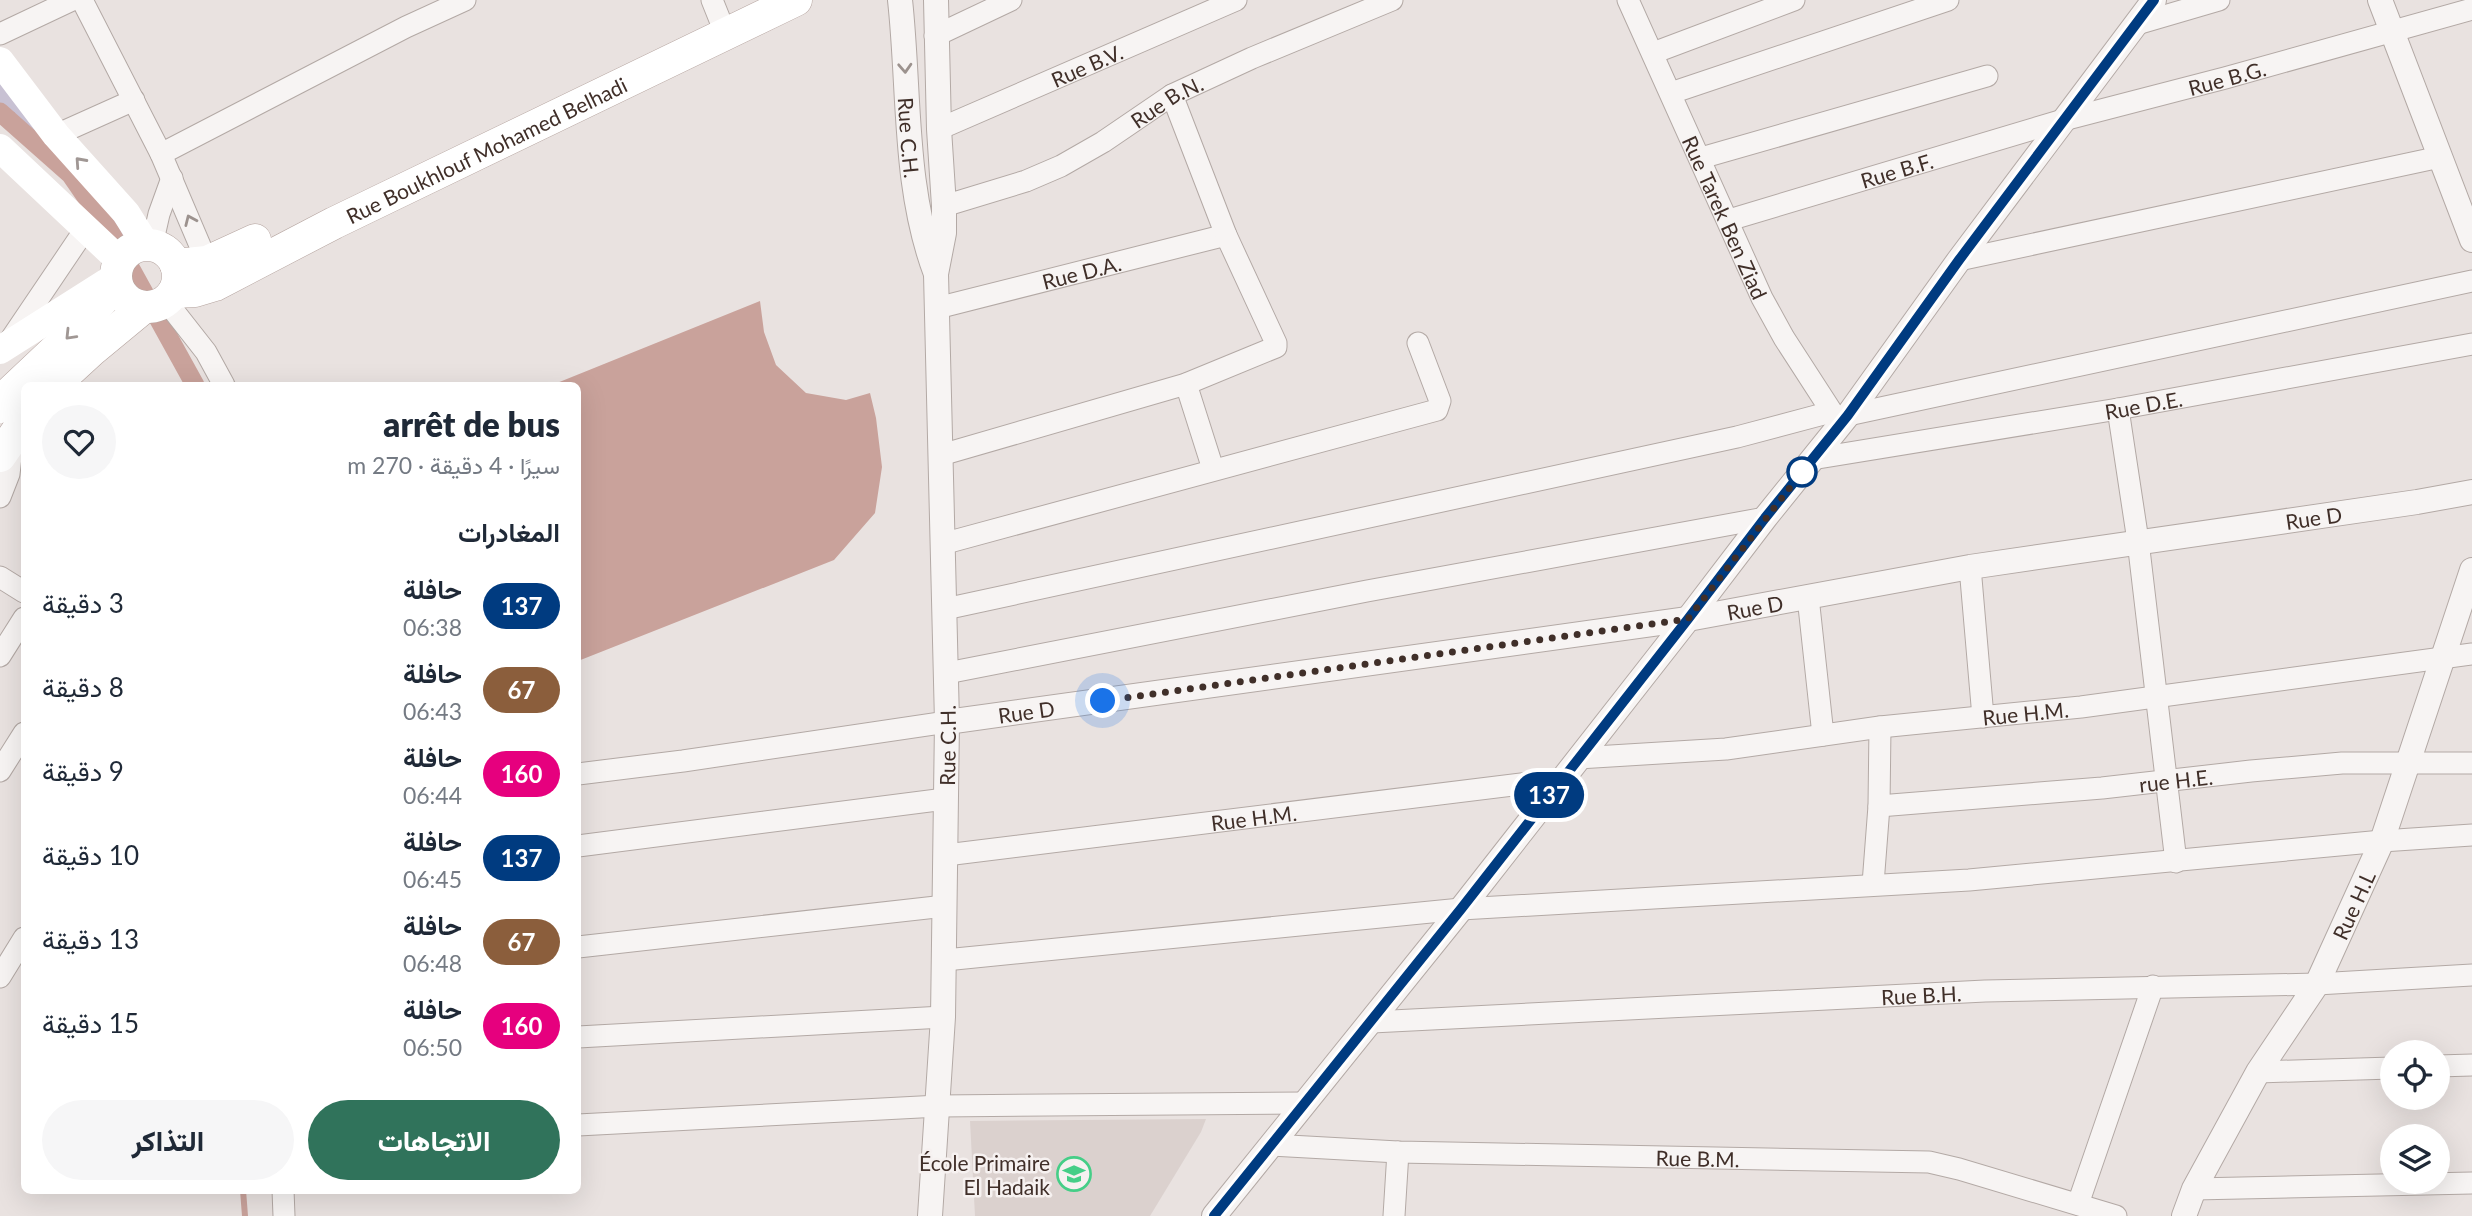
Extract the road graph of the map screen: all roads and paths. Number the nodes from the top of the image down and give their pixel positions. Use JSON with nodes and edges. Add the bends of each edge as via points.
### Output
{"nodes":[{"id":1,"x":72,"y":0,"type":"edge"},
{"id":2,"x":82,"y":0,"type":"edge"},
{"id":3,"x":465,"y":0,"type":"edge"},
{"id":4,"x":762,"y":0,"type":"edge"},
{"id":5,"x":796,"y":0,"type":"edge"},
{"id":6,"x":900,"y":0,"type":"edge"},
{"id":7,"x":936,"y":0,"type":"edge"},
{"id":8,"x":1011,"y":0,"type":"edge"},
{"id":9,"x":1236,"y":0,"type":"edge"},
{"id":10,"x":1392,"y":0,"type":"edge"},
{"id":11,"x":1628,"y":0,"type":"edge"},
{"id":12,"x":1794,"y":0,"type":"edge"},
{"id":13,"x":1948,"y":0,"type":"edge"},
{"id":14,"x":2219,"y":0,"type":"edge"},
{"id":15,"x":2380,"y":0,"type":"edge"},
{"id":16,"x":2472,"y":9,"type":"edge"},
{"id":17,"x":716,"y":10,"type":"edge"},
{"id":18,"x":2142,"y":10,"type":"edge"},
{"id":19,"x":2391,"y":31,"type":"junction"},
{"id":20,"x":0,"y":34,"type":"edge"},
{"id":21,"x":935,"y":36,"type":"junction"},
{"id":22,"x":1653,"y":53,"type":"junction"},
{"id":23,"x":0,"y":61,"type":"edge"},
{"id":24,"x":1987,"y":76,"type":"dead end"},
{"id":25,"x":1671,"y":93,"type":"junction"},
{"id":26,"x":1172,"y":95,"type":"junction"},
{"id":27,"x":134,"y":100,"type":"junction"},
{"id":28,"x":2063,"y":120,"type":"junction"},
{"id":29,"x":939,"y":129,"type":"junction"},
{"id":30,"x":56,"y":135,"type":"junction"},
{"id":31,"x":161,"y":154,"type":"junction"},
{"id":32,"x":2440,"y":157,"type":"junction"},
{"id":33,"x":3,"y":158,"type":"edge"},
{"id":34,"x":1701,"y":158,"type":"junction"},
{"id":35,"x":172,"y":178,"type":"junction"},
{"id":36,"x":944,"y":206,"type":"junction"},
{"id":37,"x":1729,"y":220,"type":"junction"},
{"id":38,"x":86,"y":228,"type":"junction"},
{"id":39,"x":1226,"y":235,"type":"junction"},
{"id":40,"x":2472,"y":240,"type":"edge"},
{"id":41,"x":1959,"y":260,"type":"junction"},
{"id":42,"x":130,"y":262,"type":"junction"},
{"id":43,"x":936,"y":274,"type":"junction"},
{"id":44,"x":2472,"y":281,"type":"edge"},
{"id":45,"x":173,"y":286,"type":"junction"},
{"id":46,"x":937,"y":308,"type":"junction"},
{"id":47,"x":1418,"y":343,"type":"dead end"},
{"id":48,"x":2472,"y":344,"type":"edge"},
{"id":49,"x":3,"y":349,"type":"edge"},
{"id":50,"x":21,"y":382,"type":"edge"},
{"id":51,"x":21,"y":382,"type":"edge"},
{"id":52,"x":57,"y":382,"type":"edge"},
{"id":53,"x":222,"y":382,"type":"edge"},
{"id":54,"x":1186,"y":384,"type":"junction"},
{"id":55,"x":0,"y":402,"type":"edge"},
{"id":56,"x":21,"y":405,"type":"edge"},
{"id":57,"x":0,"y":409,"type":"edge"},
{"id":58,"x":2118,"y":410,"type":"junction"},
{"id":59,"x":1839,"y":417,"type":"junction"},
{"id":60,"x":13,"y":438,"type":"edge"},
{"id":61,"x":941,"y":455,"type":"junction"},
{"id":62,"x":1812,"y":459,"type":"junction"},
{"id":63,"x":1213,"y":469,"type":"junction"},
{"id":64,"x":2472,"y":492,"type":"edge"},
{"id":65,"x":0,"y":497,"type":"edge"},
{"id":66,"x":1765,"y":518,"type":"junction"},
{"id":67,"x":2138,"y":541,"type":"junction"},
{"id":68,"x":942,"y":544,"type":"junction"},
{"id":69,"x":1970,"y":567,"type":"junction"},
{"id":70,"x":2472,"y":570,"type":"edge"},
{"id":71,"x":0,"y":577,"type":"edge"},
{"id":72,"x":21,"y":590,"type":"edge"},
{"id":73,"x":1808,"y":597,"type":"junction"},
{"id":74,"x":945,"y":609,"type":"junction"},
{"id":75,"x":1688,"y":619,"type":"junction"},
{"id":76,"x":21,"y":623,"type":"edge"},
{"id":77,"x":2472,"y":654,"type":"edge"},
{"id":78,"x":0,"y":656,"type":"edge"},
{"id":79,"x":2442,"y":657,"type":"junction"},
{"id":80,"x":947,"y":673,"type":"junction"},
{"id":81,"x":2156,"y":698,"type":"junction"},
{"id":82,"x":1983,"y":718,"type":"junction"},
{"id":83,"x":947,"y":722,"type":"junction"},
{"id":84,"x":1880,"y":727,"type":"junction"},
{"id":85,"x":1823,"y":735,"type":"junction"},
{"id":86,"x":21,"y":738,"type":"edge"},
{"id":87,"x":1578,"y":758,"type":"junction"},
{"id":88,"x":2409,"y":763,"type":"junction"},
{"id":89,"x":2472,"y":763,"type":"edge"},
{"id":90,"x":0,"y":771,"type":"edge"},
{"id":91,"x":581,"y":774,"type":"edge"},
{"id":92,"x":1561,"y":779,"type":"junction"},
{"id":93,"x":2167,"y":780,"type":"junction"},
{"id":94,"x":945,"y":799,"type":"junction"},
{"id":95,"x":1879,"y":806,"type":"junction"},
{"id":96,"x":2472,"y":835,"type":"edge"},
{"id":97,"x":2382,"y":841,"type":"junction"},
{"id":98,"x":581,"y":846,"type":"edge"},
{"id":99,"x":946,"y":855,"type":"junction"},
{"id":100,"x":2176,"y":862,"type":"junction"},
{"id":101,"x":1873,"y":884,"type":"junction"},
{"id":102,"x":945,"y":906,"type":"junction"},
{"id":103,"x":1461,"y":909,"type":"junction"},
{"id":104,"x":581,"y":947,"type":"edge"},
{"id":105,"x":21,"y":951,"type":"edge"},
{"id":106,"x":945,"y":960,"type":"junction"},
{"id":107,"x":2472,"y":975,"type":"edge"},
{"id":108,"x":0,"y":976,"type":"edge"},
{"id":109,"x":2317,"y":984,"type":"junction"},
{"id":110,"x":2153,"y":985,"type":"junction"},
{"id":111,"x":943,"y":1017,"type":"junction"},
{"id":112,"x":1371,"y":1022,"type":"junction"},
{"id":113,"x":581,"y":1037,"type":"edge"},
{"id":114,"x":2472,"y":1065,"type":"edge"},
{"id":115,"x":2450,"y":1066,"type":"edge"},
{"id":116,"x":2380,"y":1068,"type":"edge"},
{"id":117,"x":2258,"y":1072,"type":"junction"},
{"id":118,"x":1303,"y":1103,"type":"junction"},
{"id":119,"x":939,"y":1106,"type":"junction"},
{"id":120,"x":581,"y":1125,"type":"edge"},
{"id":121,"x":1271,"y":1145,"type":"junction"},
{"id":122,"x":1398,"y":1152,"type":"junction"},
{"id":123,"x":2472,"y":1183,"type":"edge"},
{"id":124,"x":2194,"y":1189,"type":"junction"},
{"id":125,"x":283,"y":1194,"type":"edge"},
{"id":126,"x":2078,"y":1205,"type":"junction"},
{"id":127,"x":284,"y":1216,"type":"edge"},
{"id":128,"x":930,"y":1216,"type":"edge"},
{"id":129,"x":1214,"y":1216,"type":"edge"},
{"id":130,"x":1394,"y":1216,"type":"edge"},
{"id":131,"x":2116,"y":1216,"type":"edge"},
{"id":132,"x":2184,"y":1216,"type":"edge"}],
"edges":[{"from":1,"to":20,"type":"street"},
{"from":2,"to":27,"type":"street"},
{"from":3,"to":31,"type":"street"},
{"from":4,"to":17,"type":"main road","name":"Rue Boukhlouf Mohamed Belhadi"},
{"from":5,"to":45,"type":"main road","name":"Rue Boukhlouf Mohamed Belhadi","via":[[215,285],[195,291]]},
{"from":6,"to":43,"type":"street","name":"Rue C.H.","one_way":true,"via":[[914,180],[925,244]]},
{"from":7,"to":21,"type":"street","name":"Rue C.H."},
{"from":8,"to":21,"type":"street"},
{"from":9,"to":29,"type":"street","name":"Rue B.V."},
{"from":10,"to":26,"type":"street","name":"Rue B.N."},
{"from":11,"to":22,"type":"street","name":"Rue Tarek Ben Ziad"},
{"from":12,"to":22,"type":"street"},
{"from":13,"to":25,"type":"street"},
{"from":14,"to":18,"type":"street"},
{"from":15,"to":19,"type":"street"},
{"from":16,"to":19,"type":"street","name":"Rue B.G."},
{"from":17,"to":45,"type":"main road","name":"Rue Boukhlouf Mohamed Belhadi"},
{"from":18,"to":28,"type":"street"},
{"from":19,"to":28,"type":"street","name":"Rue B.G."},
{"from":19,"to":32,"type":"street"},
{"from":21,"to":29,"type":"street","name":"Rue C.H."},
{"from":22,"to":25,"type":"street","name":"Rue Tarek Ben Ziad"},
{"from":23,"to":30,"type":"main road"},
{"from":24,"to":34,"type":"street"},
{"from":25,"to":34,"type":"street","name":"Rue Tarek Ben Ziad"},
{"from":26,"to":36,"type":"street","name":"Rue B.N.","via":[[1061,166]]},
{"from":26,"to":39,"type":"street"},
{"from":27,"to":30,"type":"street"},
{"from":27,"to":31,"type":"street"},
{"from":28,"to":37,"type":"street","name":"Rue B.F."},
{"from":28,"to":41,"type":"street"},
{"from":29,"to":36,"type":"street","name":"Rue C.H."},
{"from":42,"to":30,"type":"main road","one_way":true,"via":[[125,213]]},
{"from":31,"to":35,"type":"street"},
{"from":32,"to":40,"type":"street"},
{"from":32,"to":41,"type":"street"},
{"from":33,"to":38,"type":"main road"},
{"from":34,"to":37,"type":"street","name":"Rue Tarek Ben Ziad"},
{"from":35,"to":42,"type":"street","via":[[159,214]]},
{"from":45,"to":35,"type":"street","one_way":true},
{"from":36,"to":43,"type":"street","name":"Rue C.H."},
{"from":37,"to":59,"type":"street","name":"Rue Tarek Ben Ziad","via":[[1784,338]]},
{"from":38,"to":42,"type":"main road"},
{"from":38,"to":49,"type":"street"},
{"from":39,"to":46,"type":"street","name":"Rue D.A."},
{"from":39,"to":54,"type":"street","via":[[1276,347]]},
{"from":41,"to":59,"type":"street"},
{"from":42,"to":45,"type":"main road","via":[[162,249]]},
{"from":42,"to":45,"type":"main road","via":[[122,296],[132,304]]},
{"from":42,"to":49,"type":"main road"},
{"from":42,"to":50,"type":"main road","one_way":true,"via":[[69,337]]},
{"from":43,"to":46,"type":"street","name":"Rue C.H."},
{"from":44,"to":59,"type":"street"},
{"from":45,"to":52,"type":"main road"},
{"from":45,"to":53,"type":"street"},
{"from":46,"to":61,"type":"street","name":"Rue C.H."},
{"from":47,"to":63,"type":"street","via":[[1440,401],[1437,410]]},
{"from":48,"to":58,"type":"street","name":"Rue D.E."},
{"from":51,"to":55,"type":"main road","one_way":true},
{"from":54,"to":61,"type":"street"},
{"from":54,"to":63,"type":"street"},
{"from":56,"to":57,"type":"main road"},
{"from":58,"to":62,"type":"street","name":"Rue D.E."},
{"from":58,"to":67,"type":"street"},
{"from":59,"to":62,"type":"street"},
{"from":59,"to":74,"type":"street"},
{"from":60,"to":65,"type":"street","via":[[9,474]]},
{"from":61,"to":68,"type":"street","name":"Rue C.H."},
{"from":62,"to":66,"type":"street"},
{"from":63,"to":68,"type":"street"},
{"from":64,"to":67,"type":"street","name":"Rue D"},
{"from":66,"to":75,"type":"street"},
{"from":66,"to":80,"type":"street"},
{"from":67,"to":69,"type":"street","name":"Rue D"},
{"from":67,"to":81,"type":"street"},
{"from":68,"to":74,"type":"street","name":"Rue C.H."},
{"from":69,"to":73,"type":"street","name":"Rue D"},
{"from":69,"to":82,"type":"street"},
{"from":70,"to":79,"type":"street","name":"Rue H.L"},
{"from":71,"to":72,"type":"street"},
{"from":73,"to":75,"type":"street","name":"Rue D"},
{"from":73,"to":85,"type":"street"},
{"from":74,"to":80,"type":"street","name":"Rue C.H."},
{"from":75,"to":83,"type":"street","name":"Rue D"},
{"from":75,"to":87,"type":"street"},
{"from":76,"to":78,"type":"street"},
{"from":77,"to":79,"type":"street","name":"Rue H.M."},
{"from":79,"to":81,"type":"street","name":"Rue H.M."},
{"from":79,"to":88,"type":"street","name":"Rue H.L"},
{"from":80,"to":83,"type":"street","name":"Rue C.H."},
{"from":81,"to":82,"type":"street","name":"Rue H.M."},
{"from":81,"to":93,"type":"street"},
{"from":82,"to":84,"type":"street","name":"Rue H.M."},
{"from":83,"to":91,"type":"street","name":"Rue D"},
{"from":83,"to":94,"type":"street","name":"Rue C.H."},
{"from":84,"to":85,"type":"street","name":"Rue H.M."},
{"from":84,"to":95,"type":"street"},
{"from":85,"to":87,"type":"street","name":"Rue H.M.","via":[[1726,749]]},
{"from":86,"to":90,"type":"street"},
{"from":87,"to":92,"type":"street"},
{"from":88,"to":89,"type":"street","name":"rue H.E."},
{"from":88,"to":93,"type":"street","name":"rue H.E.","via":[[2342,762]]},
{"from":88,"to":97,"type":"street","name":"Rue H.L"},
{"from":92,"to":99,"type":"street","name":"Rue H.M."},
{"from":92,"to":103,"type":"street"},
{"from":93,"to":95,"type":"street","name":"rue H.E."},
{"from":93,"to":100,"type":"street"},
{"from":94,"to":98,"type":"street"},
{"from":94,"to":99,"type":"street","name":"Rue C.H."},
{"from":95,"to":101,"type":"street"},
{"from":96,"to":97,"type":"street"},
{"from":97,"to":100,"type":"street"},
{"from":97,"to":109,"type":"street","name":"Rue H.L"},
{"from":99,"to":102,"type":"street","name":"Rue C.H."},
{"from":100,"to":101,"type":"street"},
{"from":101,"to":103,"type":"street"},
{"from":102,"to":104,"type":"street"},
{"from":102,"to":106,"type":"street","name":"Rue C.H."},
{"from":103,"to":106,"type":"street"},
{"from":103,"to":112,"type":"street"},
{"from":105,"to":108,"type":"street"},
{"from":106,"to":111,"type":"street","name":"Rue C.H."},
{"from":107,"to":109,"type":"street","name":"Rue B.H."},
{"from":109,"to":110,"type":"street","name":"Rue B.H."},
{"from":109,"to":117,"type":"street","name":"Rue H.L"},
{"from":110,"to":112,"type":"street","name":"Rue B.H."},
{"from":110,"to":126,"type":"street"},
{"from":111,"to":113,"type":"street"},
{"from":111,"to":119,"type":"street","name":"Rue C.H."},
{"from":112,"to":118,"type":"street"},
{"from":114,"to":115,"type":"street"},
{"from":116,"to":117,"type":"street"},
{"from":117,"to":124,"type":"street","name":"Rue H.L"},
{"from":118,"to":119,"type":"street"},
{"from":118,"to":121,"type":"street"},
{"from":119,"to":120,"type":"street"},
{"from":119,"to":128,"type":"street","name":"Rue C.H."},
{"from":121,"to":122,"type":"street","name":"Rue B.M."},
{"from":121,"to":129,"type":"street"},
{"from":122,"to":126,"type":"street","name":"Rue B.M.","via":[[1928,1162]]},
{"from":122,"to":130,"type":"street"},
{"from":123,"to":124,"type":"street"},
{"from":124,"to":132,"type":"street","name":"Rue H.L"},
{"from":125,"to":127,"type":"street"},
{"from":126,"to":131,"type":"street","name":"Rue B.M."}]}
